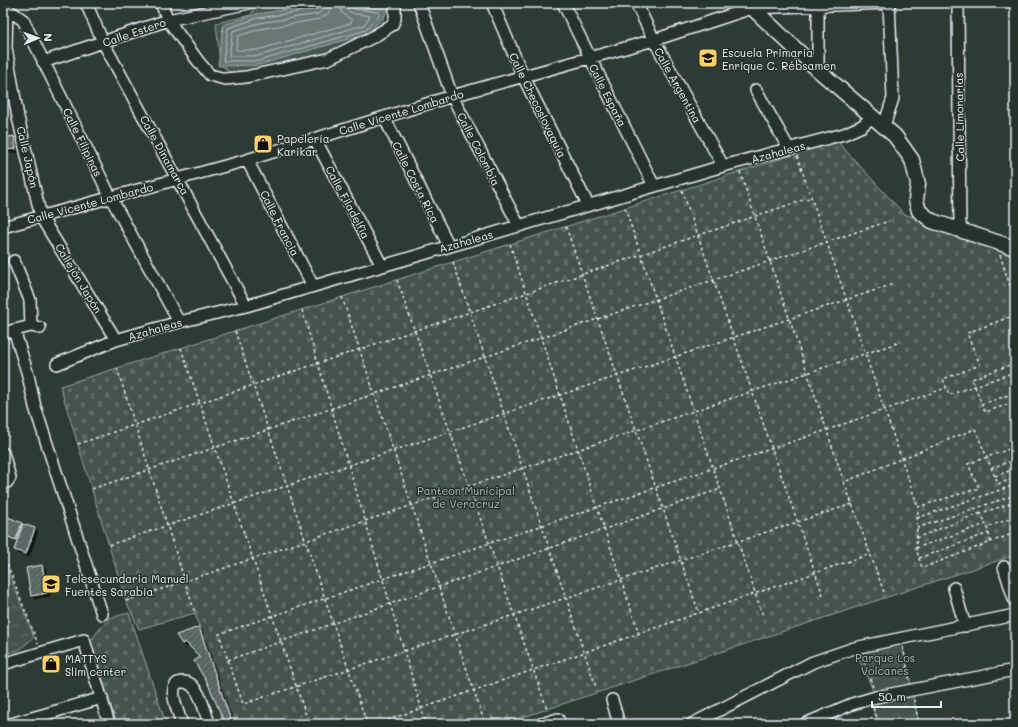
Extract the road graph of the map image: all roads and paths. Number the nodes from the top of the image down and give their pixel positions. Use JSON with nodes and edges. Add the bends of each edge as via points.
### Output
{"nodes":[{"id":1,"x":86,"y":3,"type":"edge"},
{"id":2,"x":161,"y":3,"type":"edge"},
{"id":3,"x":249,"y":3,"type":"edge"},
{"id":4,"x":395,"y":3,"type":"edge"},
{"id":5,"x":419,"y":3,"type":"edge"},
{"id":6,"x":492,"y":3,"type":"edge"},
{"id":7,"x":563,"y":3,"type":"edge"},
{"id":8,"x":636,"y":3,"type":"edge"},
{"id":9,"x":889,"y":3,"type":"edge"},
{"id":10,"x":958,"y":3,"type":"edge"},
{"id":11,"x":235,"y":4,"type":"edge"},
{"id":12,"x":818,"y":4,"type":"edge"},
{"id":13,"x":750,"y":5,"type":"edge"},
{"id":14,"x":7,"y":6,"type":"edge"},
{"id":15,"x":168,"y":20,"type":"junction"},
{"id":16,"x":654,"y":40,"type":"junction"},
{"id":17,"x":103,"y":42,"type":"junction"},
{"id":18,"x":589,"y":58,"type":"junction"},
{"id":19,"x":44,"y":62,"type":"junction"},
{"id":20,"x":818,"y":70,"type":"junction"},
{"id":21,"x":523,"y":76,"type":"junction"},
{"id":22,"x":756,"y":90,"type":"dead end"},
{"id":23,"x":452,"y":96,"type":"junction"},
{"id":24,"x":874,"y":116,"type":"junction"},
{"id":25,"x":384,"y":117,"type":"junction"},
{"id":26,"x":884,"y":126,"type":"junction"},
{"id":27,"x":315,"y":139,"type":"junction"},
{"id":28,"x":793,"y":152,"type":"junction"},
{"id":29,"x":247,"y":160,"type":"junction"},
{"id":30,"x":723,"y":166,"type":"junction"},
{"id":31,"x":740,"y":172,"type":"dead end"},
{"id":32,"x":178,"y":180,"type":"junction"},
{"id":33,"x":654,"y":186,"type":"junction"},
{"id":34,"x":682,"y":190,"type":"dead end"},
{"id":35,"x":812,"y":197,"type":"junction"},
{"id":36,"x":111,"y":198,"type":"junction"},
{"id":37,"x":588,"y":206,"type":"junction"},
{"id":38,"x":625,"y":208,"type":"dead end"},
{"id":39,"x":755,"y":216,"type":"junction"},
{"id":40,"x":42,"y":217,"type":"junction"},
{"id":41,"x":890,"y":221,"type":"dead end"},
{"id":42,"x":519,"y":226,"type":"junction"},
{"id":43,"x":3,"y":227,"type":"edge"},
{"id":44,"x":566,"y":227,"type":"dead end"},
{"id":45,"x":960,"y":231,"type":"junction"},
{"id":46,"x":698,"y":235,"type":"junction"},
{"id":47,"x":827,"y":242,"type":"junction"},
{"id":48,"x":510,"y":244,"type":"dead end"},
{"id":49,"x":449,"y":246,"type":"junction"},
{"id":50,"x":1015,"y":248,"type":"edge"},
{"id":51,"x":641,"y":254,"type":"junction"},
{"id":52,"x":1000,"y":254,"type":"dead end"},
{"id":53,"x":14,"y":261,"type":"dead end"},
{"id":54,"x":770,"y":261,"type":"junction"},
{"id":55,"x":453,"y":262,"type":"dead end"},
{"id":56,"x":382,"y":266,"type":"junction"},
{"id":57,"x":583,"y":274,"type":"junction"},
{"id":58,"x":397,"y":280,"type":"dead end"},
{"id":59,"x":714,"y":280,"type":"junction"},
{"id":60,"x":891,"y":285,"type":"dead end"},
{"id":61,"x":313,"y":286,"type":"junction"},
{"id":62,"x":526,"y":293,"type":"junction"},
{"id":63,"x":342,"y":297,"type":"dead end"},
{"id":64,"x":656,"y":300,"type":"junction"},
{"id":65,"x":847,"y":300,"type":"junction"},
{"id":66,"x":1015,"y":301,"type":"edge"},
{"id":67,"x":246,"y":306,"type":"junction"},
{"id":68,"x":302,"y":310,"type":"dead end"},
{"id":69,"x":470,"y":312,"type":"junction"},
{"id":70,"x":1015,"y":315,"type":"edge"},
{"id":71,"x":598,"y":319,"type":"junction"},
{"id":72,"x":790,"y":319,"type":"junction"},
{"id":73,"x":179,"y":322,"type":"junction"},
{"id":74,"x":415,"y":330,"type":"junction"},
{"id":75,"x":235,"y":331,"type":"dead end"},
{"id":76,"x":8,"y":332,"type":"edge"},
{"id":77,"x":541,"y":338,"type":"junction"},
{"id":78,"x":734,"y":338,"type":"junction"},
{"id":79,"x":116,"y":340,"type":"junction"},
{"id":80,"x":900,"y":342,"type":"dead end"},
{"id":81,"x":181,"y":348,"type":"dead end"},
{"id":82,"x":359,"y":349,"type":"junction"},
{"id":83,"x":866,"y":354,"type":"junction"},
{"id":84,"x":485,"y":357,"type":"junction"},
{"id":85,"x":675,"y":357,"type":"junction"},
{"id":86,"x":318,"y":363,"type":"junction"},
{"id":87,"x":1015,"y":363,"type":"edge"},
{"id":88,"x":57,"y":364,"type":"dead end"},
{"id":89,"x":117,"y":368,"type":"dead end"},
{"id":90,"x":1015,"y":372,"type":"edge"},
{"id":91,"x":808,"y":373,"type":"junction"},
{"id":92,"x":431,"y":375,"type":"junction"},
{"id":93,"x":618,"y":376,"type":"junction"},
{"id":94,"x":253,"y":385,"type":"junction"},
{"id":95,"x":974,"y":386,"type":"junction"},
{"id":96,"x":946,"y":388,"type":"junction"},
{"id":97,"x":752,"y":392,"type":"junction"},
{"id":98,"x":1015,"y":393,"type":"edge"},
{"id":99,"x":374,"y":394,"type":"junction"},
{"id":100,"x":560,"y":395,"type":"junction"},
{"id":101,"x":1015,"y":402,"type":"edge"},
{"id":102,"x":199,"y":403,"type":"junction"},
{"id":103,"x":982,"y":404,"type":"junction"},
{"id":104,"x":332,"y":409,"type":"junction"},
{"id":105,"x":885,"y":410,"type":"junction"},
{"id":106,"x":694,"y":411,"type":"junction"},
{"id":107,"x":504,"y":414,"type":"junction"},
{"id":108,"x":135,"y":424,"type":"junction"},
{"id":109,"x":268,"y":430,"type":"junction"},
{"id":110,"x":636,"y":430,"type":"junction"},
{"id":111,"x":827,"y":430,"type":"junction"},
{"id":112,"x":450,"y":432,"type":"junction"},
{"id":113,"x":78,"y":444,"type":"dead end"},
{"id":114,"x":1015,"y":447,"type":"edge"},
{"id":115,"x":215,"y":448,"type":"junction"},
{"id":116,"x":772,"y":449,"type":"junction"},
{"id":117,"x":578,"y":450,"type":"junction"},
{"id":118,"x":393,"y":451,"type":"junction"},
{"id":119,"x":3,"y":453,"type":"edge"},
{"id":120,"x":987,"y":457,"type":"junction"},
{"id":121,"x":902,"y":459,"type":"junction"},
{"id":122,"x":1015,"y":460,"type":"edge"},
{"id":123,"x":349,"y":465,"type":"junction"},
{"id":124,"x":991,"y":468,"type":"junction"},
{"id":125,"x":522,"y":469,"type":"junction"},
{"id":126,"x":713,"y":469,"type":"junction"},
{"id":127,"x":1015,"y":469,"type":"edge"},
{"id":128,"x":150,"y":470,"type":"junction"},
{"id":129,"x":994,"y":476,"type":"junction"},
{"id":130,"x":1015,"y":478,"type":"edge"},
{"id":131,"x":6,"y":482,"type":"edge"},
{"id":132,"x":844,"y":482,"type":"junction"},
{"id":133,"x":287,"y":486,"type":"junction"},
{"id":134,"x":470,"y":486,"type":"junction"},
{"id":135,"x":1015,"y":486,"type":"edge"},
{"id":136,"x":656,"y":488,"type":"junction"},
{"id":137,"x":720,"y":488,"type":"junction"},
{"id":138,"x":92,"y":489,"type":"dead end"},
{"id":139,"x":1015,"y":495,"type":"edge"},
{"id":140,"x":1015,"y":502,"type":"edge"},
{"id":141,"x":234,"y":504,"type":"junction"},
{"id":142,"x":852,"y":504,"type":"junction"},
{"id":143,"x":412,"y":506,"type":"junction"},
{"id":144,"x":597,"y":507,"type":"junction"},
{"id":145,"x":918,"y":507,"type":"junction"},
{"id":146,"x":663,"y":508,"type":"junction"},
{"id":147,"x":981,"y":513,"type":"junction"},
{"id":148,"x":1015,"y":517,"type":"edge"},
{"id":149,"x":917,"y":518,"type":"junction"},
{"id":150,"x":366,"y":521,"type":"junction"},
{"id":151,"x":797,"y":522,"type":"junction"},
{"id":152,"x":986,"y":524,"type":"junction"},
{"id":153,"x":167,"y":526,"type":"junction"},
{"id":154,"x":542,"y":526,"type":"junction"},
{"id":155,"x":987,"y":527,"type":"junction"},
{"id":156,"x":917,"y":528,"type":"junction"},
{"id":157,"x":604,"y":529,"type":"junction"},
{"id":158,"x":989,"y":533,"type":"junction"},
{"id":159,"x":1015,"y":533,"type":"edge"},
{"id":160,"x":916,"y":538,"type":"junction"},
{"id":161,"x":305,"y":541,"type":"junction"},
{"id":162,"x":738,"y":541,"type":"junction"},
{"id":163,"x":490,"y":543,"type":"junction"},
{"id":164,"x":987,"y":543,"type":"junction"},
{"id":165,"x":109,"y":545,"type":"dead end"},
{"id":166,"x":549,"y":548,"type":"junction"},
{"id":167,"x":916,"y":548,"type":"junction"},
{"id":168,"x":3,"y":553,"type":"edge"},
{"id":169,"x":870,"y":554,"type":"junction"},
{"id":170,"x":919,"y":558,"type":"junction"},
{"id":171,"x":252,"y":559,"type":"junction"},
{"id":172,"x":680,"y":560,"type":"junction"},
{"id":173,"x":431,"y":563,"type":"junction"},
{"id":174,"x":498,"y":566,"type":"junction"},
{"id":175,"x":1004,"y":567,"type":"dead end"},
{"id":176,"x":815,"y":573,"type":"junction"},
{"id":177,"x":383,"y":579,"type":"junction"},
{"id":178,"x":621,"y":580,"type":"junction"},
{"id":179,"x":185,"y":581,"type":"junction"},
{"id":180,"x":439,"y":586,"type":"junction"},
{"id":181,"x":954,"y":588,"type":"dead end"},
{"id":182,"x":884,"y":592,"type":"dead end"},
{"id":183,"x":755,"y":594,"type":"junction"},
{"id":184,"x":823,"y":595,"type":"dead end"},
{"id":185,"x":325,"y":598,"type":"junction"},
{"id":186,"x":566,"y":598,"type":"junction"},
{"id":187,"x":126,"y":601,"type":"dead end"},
{"id":188,"x":1015,"y":602,"type":"edge"},
{"id":189,"x":390,"y":603,"type":"junction"},
{"id":190,"x":195,"y":613,"type":"dead end"},
{"id":191,"x":699,"y":613,"type":"junction"},
{"id":192,"x":102,"y":614,"type":"dead end"},
{"id":193,"x":514,"y":615,"type":"junction"},
{"id":194,"x":1015,"y":615,"type":"edge"},
{"id":195,"x":272,"y":616,"type":"junction"},
{"id":196,"x":763,"y":616,"type":"dead end"},
{"id":197,"x":333,"y":623,"type":"junction"},
{"id":198,"x":965,"y":626,"type":"junction"},
{"id":199,"x":639,"y":634,"type":"junction"},
{"id":200,"x":455,"y":635,"type":"junction"},
{"id":201,"x":281,"y":642,"type":"junction"},
{"id":202,"x":859,"y":647,"type":"junction"},
{"id":203,"x":405,"y":651,"type":"junction"},
{"id":204,"x":584,"y":652,"type":"junction"},
{"id":205,"x":41,"y":653,"type":"junction"},
{"id":206,"x":228,"y":660,"type":"junction"},
{"id":207,"x":3,"y":664,"type":"edge"},
{"id":208,"x":349,"y":670,"type":"junction"},
{"id":209,"x":534,"y":670,"type":"junction"},
{"id":210,"x":1015,"y":670,"type":"edge"},
{"id":211,"x":596,"y":686,"type":"dead end"},
{"id":212,"x":296,"y":687,"type":"junction"},
{"id":213,"x":474,"y":690,"type":"junction"},
{"id":214,"x":102,"y":698,"type":"junction"},
{"id":215,"x":871,"y":699,"type":"junction"},
{"id":216,"x":612,"y":700,"type":"dead end"},
{"id":217,"x":422,"y":708,"type":"junction"},
{"id":218,"x":547,"y":709,"type":"dead end"},
{"id":219,"x":11,"y":724,"type":"edge"},
{"id":220,"x":109,"y":724,"type":"edge"},
{"id":221,"x":182,"y":724,"type":"edge"},
{"id":222,"x":210,"y":724,"type":"edge"},
{"id":223,"x":309,"y":724,"type":"edge"},
{"id":224,"x":367,"y":724,"type":"edge"},
{"id":225,"x":376,"y":724,"type":"edge"},
{"id":226,"x":426,"y":724,"type":"edge"},
{"id":227,"x":485,"y":724,"type":"edge"},
{"id":228,"x":541,"y":724,"type":"edge"},
{"id":229,"x":560,"y":724,"type":"edge"},
{"id":230,"x":620,"y":724,"type":"edge"},
{"id":231,"x":692,"y":724,"type":"edge"},
{"id":232,"x":805,"y":724,"type":"edge"},
{"id":233,"x":880,"y":724,"type":"edge"}],
"edges":[{"from":1,"to":17,"type":"street","name":"Calle Dinamarca"},
{"from":2,"to":15,"type":"street"},
{"from":3,"to":11,"type":"street","name":"Calle Estero"},
{"from":4,"to":15,"type":"street","via":[[395,19],[392,25],[328,59],[225,80],[210,75]]},
{"from":5,"to":23,"type":"street","name":"Calle Colombia"},
{"from":6,"to":21,"type":"street","name":"Calle Checoslovaquia"},
{"from":7,"to":18,"type":"street","name":"Calle España"},
{"from":8,"to":16,"type":"street","name":"Calle Argentina"},
{"from":9,"to":12,"type":"street","name":"Calle Vicente Lombardo"},
{"from":9,"to":26,"type":"street","via":[[893,98]]},
{"from":10,"to":45,"type":"street","name":"Calle Limonarias"},
{"from":11,"to":15,"type":"street","name":"Calle Estero"},
{"from":12,"to":13,"type":"street","name":"Calle Vicente Lombardo"},
{"from":12,"to":20,"type":"street"},
{"from":13,"to":16,"type":"street","name":"Calle Vicente Lombardo"},
{"from":13,"to":20,"type":"street"},
{"from":14,"to":19,"type":"street","name":"Calle Filipinas","via":[[23,20]]},
{"from":14,"to":40,"type":"street","name":"Calle Japón","via":[[6,48],[18,117]]},
{"from":15,"to":17,"type":"street","name":"Calle Estero"},
{"from":16,"to":18,"type":"street","name":"Calle Vicente Lombardo"},
{"from":16,"to":30,"type":"street","name":"Calle Argentina"},
{"from":17,"to":19,"type":"street","name":"Calle Estero"},
{"from":17,"to":32,"type":"street","name":"Calle Dinamarca"},
{"from":18,"to":21,"type":"street","name":"Calle Vicente Lombardo"},
{"from":18,"to":33,"type":"street","name":"Calle España"},
{"from":19,"to":36,"type":"street","name":"Calle Filipinas"},
{"from":20,"to":24,"type":"street"},
{"from":21,"to":23,"type":"street","name":"Calle Vicente Lombardo"},
{"from":21,"to":37,"type":"street","name":"Calle Checoslovaquia"},
{"from":22,"to":28,"type":"street"},
{"from":23,"to":25,"type":"street","name":"Calle Vicente Lombardo"},
{"from":23,"to":42,"type":"street","name":"Calle Colombia"},
{"from":24,"to":26,"type":"street"},
{"from":24,"to":28,"type":"street","name":"Azahaleas","via":[[862,126]]},
{"from":25,"to":27,"type":"street","name":"Calle Vicente Lombardo"},
{"from":25,"to":49,"type":"street","name":"Calle Costa Rica"},
{"from":26,"to":45,"type":"street","via":[[895,136],[912,160],[918,184],[916,200],[919,211],[932,221]]},
{"from":27,"to":29,"type":"street","name":"Calle Vicente Lombardo"},
{"from":27,"to":56,"type":"street","name":"Calle Filadelfia"},
{"from":28,"to":30,"type":"street","name":"Azahaleas"},
{"from":28,"to":35,"type":"path"},
{"from":29,"to":32,"type":"street","name":"Calle Vicente Lombardo"},
{"from":29,"to":61,"type":"street","name":"Calle Francia"},
{"from":30,"to":33,"type":"street","name":"Azahaleas"},
{"from":31,"to":39,"type":"path"},
{"from":32,"to":36,"type":"street","name":"Calle Vicente Lombardo"},
{"from":32,"to":67,"type":"street","name":"Calle Dinamarca"},
{"from":33,"to":37,"type":"street","name":"Azahaleas"},
{"from":34,"to":46,"type":"path"},
{"from":35,"to":39,"type":"path"},
{"from":35,"to":47,"type":"path"},
{"from":36,"to":40,"type":"street","name":"Calle Vicente Lombardo"},
{"from":36,"to":73,"type":"street","name":"Calle Filipinas"},
{"from":37,"to":42,"type":"street","name":"Azahaleas"},
{"from":38,"to":51,"type":"path"},
{"from":39,"to":46,"type":"path"},
{"from":39,"to":54,"type":"path"},
{"from":40,"to":43,"type":"street","name":"Calle Vicente Lombardo"},
{"from":40,"to":79,"type":"street","name":"Callejón Japón"},
{"from":41,"to":47,"type":"path"},
{"from":42,"to":49,"type":"street","name":"Azahaleas"},
{"from":44,"to":57,"type":"path"},
{"from":45,"to":50,"type":"street"},
{"from":46,"to":51,"type":"path"},
{"from":46,"to":59,"type":"path"},
{"from":47,"to":54,"type":"path"},
{"from":47,"to":65,"type":"path"},
{"from":48,"to":62,"type":"path"},
{"from":49,"to":56,"type":"street","name":"Azahaleas"},
{"from":51,"to":57,"type":"path"},
{"from":51,"to":64,"type":"path"},
{"from":52,"to":66,"type":"path"},
{"from":53,"to":76,"type":"street","via":[[30,300],[36,327]]},
{"from":54,"to":59,"type":"path"},
{"from":54,"to":72,"type":"path"},
{"from":55,"to":69,"type":"path"},
{"from":56,"to":61,"type":"street","name":"Azahaleas"},
{"from":57,"to":62,"type":"path"},
{"from":57,"to":71,"type":"path"},
{"from":58,"to":74,"type":"path"},
{"from":59,"to":64,"type":"path"},
{"from":59,"to":78,"type":"path"},
{"from":60,"to":65,"type":"path"},
{"from":61,"to":67,"type":"street","name":"Azahaleas"},
{"from":62,"to":69,"type":"path"},
{"from":62,"to":77,"type":"path"},
{"from":63,"to":82,"type":"path"},
{"from":64,"to":71,"type":"path"},
{"from":64,"to":85,"type":"path"},
{"from":65,"to":72,"type":"path"},
{"from":65,"to":83,"type":"path"},
{"from":67,"to":73,"type":"street","name":"Azahaleas"},
{"from":68,"to":86,"type":"path"},
{"from":69,"to":74,"type":"path"},
{"from":69,"to":84,"type":"path"},
{"from":70,"to":96,"type":"path","via":[[967,332],[980,365],[943,379]]},
{"from":71,"to":77,"type":"path"},
{"from":71,"to":93,"type":"path"},
{"from":72,"to":78,"type":"path"},
{"from":72,"to":91,"type":"path"},
{"from":73,"to":79,"type":"street","name":"Azahaleas"},
{"from":74,"to":82,"type":"path"},
{"from":74,"to":92,"type":"path"},
{"from":75,"to":94,"type":"path"},
{"from":76,"to":192,"type":"street","via":[[28,375],[35,407]]},
{"from":77,"to":84,"type":"path"},
{"from":77,"to":100,"type":"path"},
{"from":78,"to":85,"type":"path"},
{"from":78,"to":97,"type":"path"},
{"from":79,"to":88,"type":"street","name":"Azahaleas"},
{"from":80,"to":83,"type":"path"},
{"from":81,"to":102,"type":"path"},
{"from":82,"to":86,"type":"path"},
{"from":82,"to":99,"type":"path"},
{"from":83,"to":91,"type":"path"},
{"from":83,"to":105,"type":"path"},
{"from":84,"to":92,"type":"path"},
{"from":84,"to":107,"type":"path"},
{"from":85,"to":93,"type":"path"},
{"from":85,"to":106,"type":"path"},
{"from":86,"to":94,"type":"path"},
{"from":86,"to":104,"type":"path"},
{"from":87,"to":95,"type":"path","via":[[972,379]]},
{"from":89,"to":108,"type":"path"},
{"from":90,"to":95,"type":"path"},
{"from":91,"to":97,"type":"path"},
{"from":91,"to":111,"type":"path"},
{"from":92,"to":99,"type":"path"},
{"from":92,"to":112,"type":"path"},
{"from":93,"to":100,"type":"path"},
{"from":93,"to":110,"type":"path"},
{"from":94,"to":102,"type":"path"},
{"from":94,"to":109,"type":"path"},
{"from":95,"to":96,"type":"path","via":[[949,395]]},
{"from":95,"to":103,"type":"path"},
{"from":96,"to":105,"type":"path"},
{"from":97,"to":106,"type":"path"},
{"from":97,"to":116,"type":"path"},
{"from":98,"to":103,"type":"path"},
{"from":99,"to":104,"type":"path"},
{"from":99,"to":118,"type":"path"},
{"from":100,"to":107,"type":"path"},
{"from":100,"to":117,"type":"path"},
{"from":101,"to":103,"type":"path","via":[[985,412]]},
{"from":102,"to":108,"type":"path"},
{"from":102,"to":115,"type":"path"},
{"from":104,"to":109,"type":"path"},
{"from":104,"to":123,"type":"path"},
{"from":105,"to":111,"type":"path"},
{"from":105,"to":121,"type":"path"},
{"from":106,"to":110,"type":"path"},
{"from":106,"to":126,"type":"path"},
{"from":107,"to":112,"type":"path"},
{"from":107,"to":125,"type":"path"},
{"from":108,"to":113,"type":"path"},
{"from":108,"to":128,"type":"path"},
{"from":109,"to":115,"type":"path"},
{"from":109,"to":133,"type":"path"},
{"from":110,"to":117,"type":"path"},
{"from":110,"to":136,"type":"path"},
{"from":111,"to":116,"type":"path"},
{"from":111,"to":132,"type":"path"},
{"from":112,"to":118,"type":"path"},
{"from":112,"to":134,"type":"path"},
{"from":114,"to":120,"type":"path"},
{"from":115,"to":128,"type":"path"},
{"from":115,"to":141,"type":"path"},
{"from":116,"to":126,"type":"path"},
{"from":116,"to":151,"type":"path"},
{"from":117,"to":125,"type":"path"},
{"from":117,"to":144,"type":"path"},
{"from":118,"to":123,"type":"path"},
{"from":118,"to":143,"type":"path"},
{"from":119,"to":131,"type":"street"},
{"from":120,"to":121,"type":"path","via":[[975,429]]},
{"from":120,"to":124,"type":"path"},
{"from":120,"to":145,"type":"path","via":[[968,464],[979,488]]},
{"from":121,"to":132,"type":"path"},
{"from":121,"to":145,"type":"path"},
{"from":122,"to":124,"type":"path"},
{"from":123,"to":133,"type":"path"},
{"from":123,"to":150,"type":"path"},
{"from":124,"to":129,"type":"path"},
{"from":125,"to":134,"type":"path"},
{"from":125,"to":154,"type":"path"},
{"from":126,"to":136,"type":"path"},
{"from":126,"to":137,"type":"path"},
{"from":127,"to":129,"type":"path"},
{"from":128,"to":138,"type":"path"},
{"from":128,"to":153,"type":"path"},
{"from":129,"to":130,"type":"path","via":[[998,484]]},
{"from":132,"to":142,"type":"path"},
{"from":133,"to":141,"type":"path"},
{"from":133,"to":161,"type":"path"},
{"from":134,"to":143,"type":"path"},
{"from":134,"to":163,"type":"path"},
{"from":135,"to":149,"type":"path"},
{"from":136,"to":144,"type":"path"},
{"from":136,"to":146,"type":"path"},
{"from":137,"to":146,"type":"path"},
{"from":137,"to":162,"type":"path"},
{"from":139,"to":156,"type":"path"},
{"from":140,"to":147,"type":"path"},
{"from":141,"to":153,"type":"path"},
{"from":141,"to":171,"type":"path"},
{"from":142,"to":151,"type":"path"},
{"from":142,"to":169,"type":"path"},
{"from":143,"to":150,"type":"path"},
{"from":143,"to":173,"type":"path"},
{"from":144,"to":154,"type":"path"},
{"from":144,"to":157,"type":"path"},
{"from":145,"to":149,"type":"path"},
{"from":146,"to":157,"type":"path"},
{"from":146,"to":172,"type":"path"},
{"from":147,"to":152,"type":"path"},
{"from":147,"to":160,"type":"path"},
{"from":148,"to":155,"type":"path"},
{"from":149,"to":156,"type":"path"},
{"from":150,"to":161,"type":"path"},
{"from":150,"to":177,"type":"path"},
{"from":151,"to":162,"type":"path"},
{"from":151,"to":176,"type":"path"},
{"from":152,"to":155,"type":"path"},
{"from":152,"to":167,"type":"path"},
{"from":153,"to":165,"type":"path"},
{"from":153,"to":179,"type":"path"},
{"from":154,"to":163,"type":"path"},
{"from":154,"to":166,"type":"path"},
{"from":155,"to":158,"type":"path"},
{"from":156,"to":160,"type":"path"},
{"from":157,"to":166,"type":"path"},
{"from":157,"to":178,"type":"path"},
{"from":158,"to":164,"type":"path","via":[[991,542]]},
{"from":158,"to":170,"type":"path"},
{"from":159,"to":164,"type":"path"},
{"from":160,"to":167,"type":"path"},
{"from":161,"to":171,"type":"path"},
{"from":161,"to":185,"type":"path"},
{"from":162,"to":172,"type":"path"},
{"from":162,"to":183,"type":"path"},
{"from":163,"to":173,"type":"path"},
{"from":163,"to":174,"type":"path"},
{"from":164,"to":170,"type":"path","via":[[922,568]]},
{"from":166,"to":174,"type":"path"},
{"from":166,"to":186,"type":"path"},
{"from":167,"to":170,"type":"path"},
{"from":168,"to":205,"type":"path"},
{"from":169,"to":176,"type":"path"},
{"from":169,"to":182,"type":"path"},
{"from":171,"to":179,"type":"path"},
{"from":171,"to":195,"type":"path"},
{"from":172,"to":178,"type":"path"},
{"from":172,"to":191,"type":"path"},
{"from":173,"to":177,"type":"path"},
{"from":173,"to":180,"type":"path"},
{"from":174,"to":180,"type":"path"},
{"from":174,"to":193,"type":"path"},
{"from":175,"to":188,"type":"street"},
{"from":176,"to":183,"type":"path"},
{"from":176,"to":184,"type":"path"},
{"from":177,"to":185,"type":"path"},
{"from":177,"to":189,"type":"path"},
{"from":178,"to":186,"type":"path"},
{"from":178,"to":199,"type":"path"},
{"from":179,"to":187,"type":"path"},
{"from":179,"to":190,"type":"path"},
{"from":180,"to":189,"type":"path"},
{"from":180,"to":200,"type":"path"},
{"from":181,"to":198,"type":"street"},
{"from":183,"to":191,"type":"path"},
{"from":183,"to":196,"type":"path"},
{"from":185,"to":195,"type":"path"},
{"from":185,"to":197,"type":"path"},
{"from":186,"to":193,"type":"path"},
{"from":186,"to":204,"type":"path"},
{"from":189,"to":197,"type":"path"},
{"from":189,"to":203,"type":"path"},
{"from":191,"to":199,"type":"path"},
{"from":193,"to":200,"type":"path"},
{"from":193,"to":209,"type":"path"},
{"from":194,"to":198,"type":"street"},
{"from":195,"to":201,"type":"path"},
{"from":195,"to":206,"type":"path","via":[[219,634]]},
{"from":197,"to":201,"type":"path"},
{"from":197,"to":208,"type":"path"},
{"from":198,"to":202,"type":"street"},
{"from":199,"to":204,"type":"path"},
{"from":200,"to":203,"type":"path"},
{"from":200,"to":213,"type":"path"},
{"from":201,"to":206,"type":"path"},
{"from":201,"to":212,"type":"path"},
{"from":202,"to":215,"type":"path","via":[[874,689]]},
{"from":202,"to":231,"type":"street","via":[[813,662]]},
{"from":203,"to":208,"type":"path"},
{"from":203,"to":217,"type":"path"},
{"from":204,"to":209,"type":"path"},
{"from":204,"to":211,"type":"path"},
{"from":205,"to":207,"type":"street"},
{"from":205,"to":214,"type":"street","via":[[84,640]]},
{"from":206,"to":212,"type":"path","via":[[243,704]]},
{"from":208,"to":212,"type":"path"},
{"from":208,"to":224,"type":"path"},
{"from":209,"to":213,"type":"path"},
{"from":209,"to":218,"type":"path"},
{"from":210,"to":215,"type":"street"},
{"from":212,"to":223,"type":"path"},
{"from":213,"to":217,"type":"path"},
{"from":213,"to":227,"type":"path"},
{"from":214,"to":219,"type":"street"},
{"from":214,"to":220,"type":"street"},
{"from":215,"to":232,"type":"street","via":[[852,704]]},
{"from":215,"to":233,"type":"path"},
{"from":216,"to":230,"type":"street"},
{"from":217,"to":225,"type":"path"},
{"from":217,"to":226,"type":"path"},
{"from":221,"to":222,"type":"street","via":[[173,692],[179,682],[185,681],[196,691]]},
{"from":228,"to":229,"type":"street","via":[[558,719]]}]}
